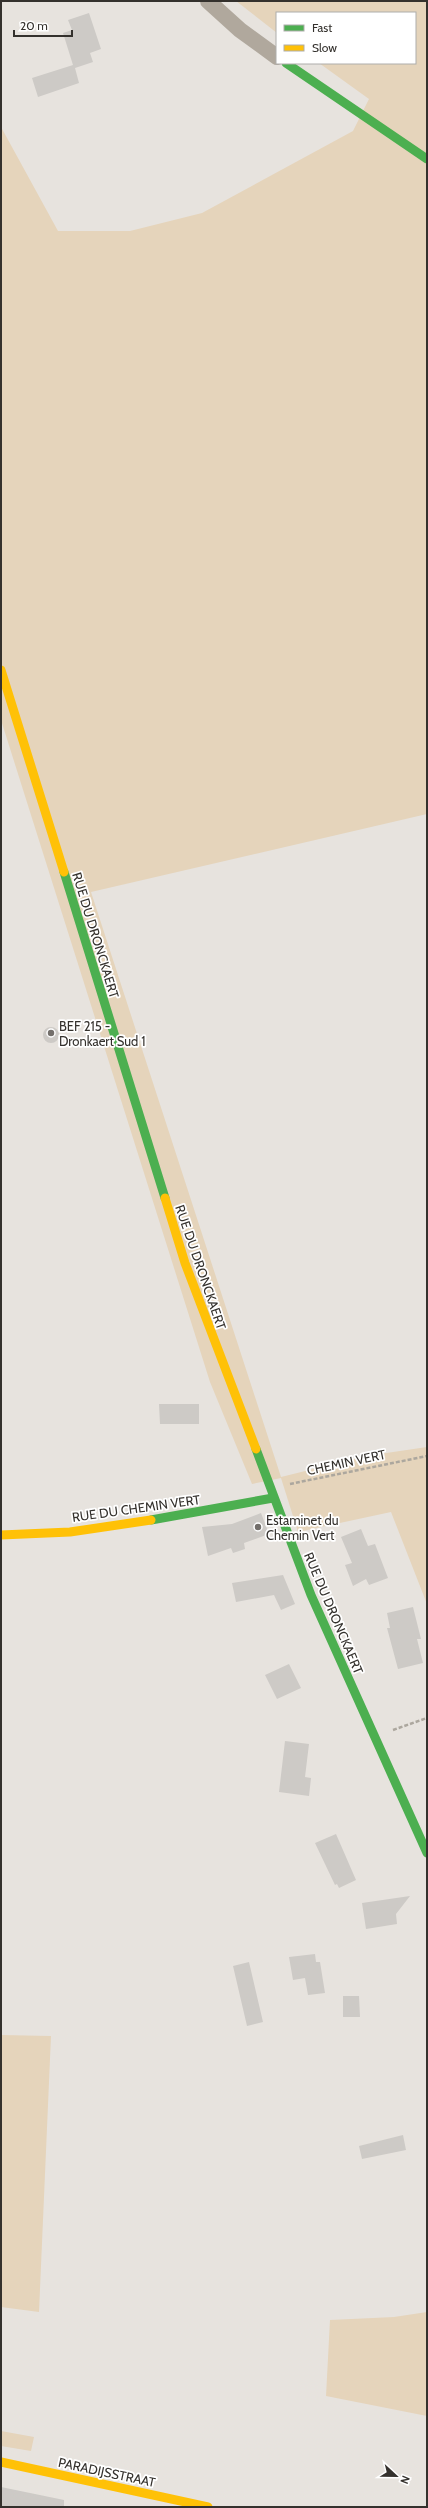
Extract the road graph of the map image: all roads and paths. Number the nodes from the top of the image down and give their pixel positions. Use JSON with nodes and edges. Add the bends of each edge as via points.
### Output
{"nodes":[{"id":1,"x":208,"y":1,"type":"edge"},
{"id":2,"x":276,"y":56,"type":"edge"},
{"id":3,"x":287,"y":64,"type":"edge"},
{"id":4,"x":427,"y":158,"type":"edge"},
{"id":5,"x":1,"y":670,"type":"edge"},
{"id":6,"x":427,"y":1456,"type":"edge"},
{"id":7,"x":271,"y":1494,"type":"junction"},
{"id":8,"x":1,"y":1535,"type":"edge"},
{"id":9,"x":427,"y":1718,"type":"edge"},
{"id":10,"x":373,"y":1737,"type":"junction"},
{"id":11,"x":427,"y":1853,"type":"edge"},
{"id":12,"x":1,"y":2462,"type":"edge"},
{"id":13,"x":208,"y":2507,"type":"edge"}],
"edges":[{"from":1,"to":2,"type":"street","via":[[240,30]]},
{"from":3,"to":4,"type":"main road"},
{"from":5,"to":7,"type":"main road","name":"RUE DU DRONCKAERT","via":[[172,1225]]},
{"from":6,"to":7,"type":"path","name":"CHEMIN VERT","via":[[291,1484]]},
{"from":7,"to":8,"type":"main road","name":"RUE DU CHEMIN VERT","via":[[227,1508],[91,1529]]},
{"from":7,"to":10,"type":"main road","name":"RUE DU DRONCKAERT","via":[[311,1595]]},
{"from":9,"to":10,"type":"path"},
{"from":10,"to":11,"type":"main road","name":"RUE DU DRONCKAERT"},
{"from":12,"to":13,"type":"main road","name":"PARADIJSSTRAAT"}]}
